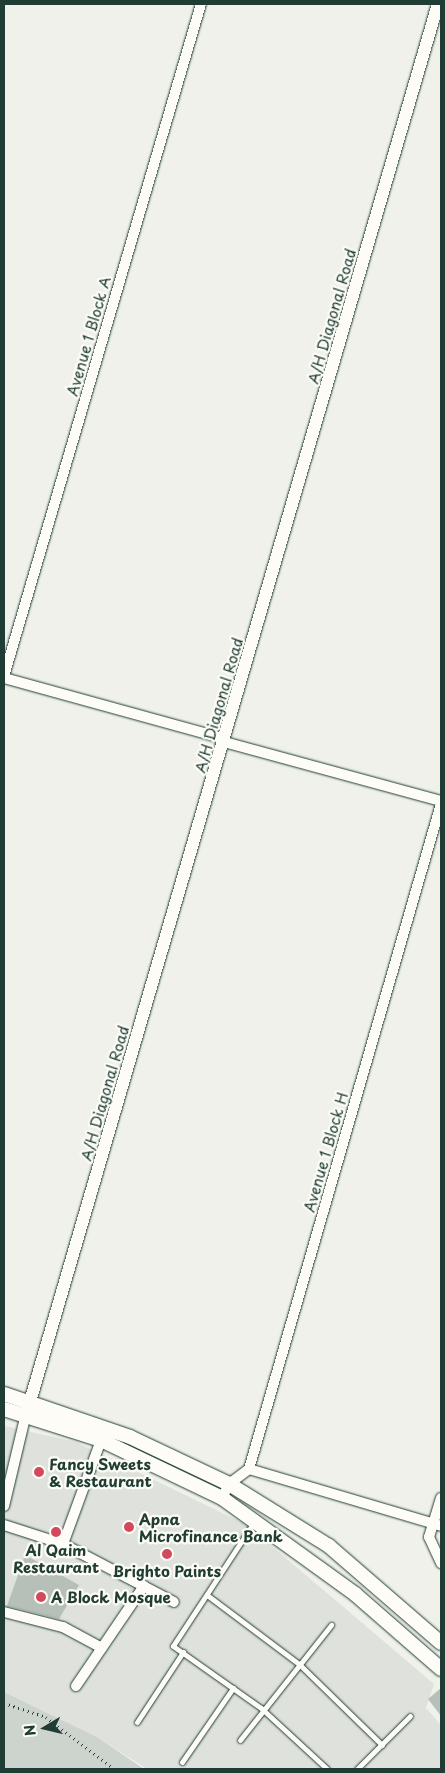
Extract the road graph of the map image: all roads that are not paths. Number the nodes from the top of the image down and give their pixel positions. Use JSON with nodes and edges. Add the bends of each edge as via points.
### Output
{"nodes":[{"id":1,"x":200,"y":4,"type":"edge"},
{"id":2,"x":438,"y":4,"type":"edge"},
{"id":3,"x":4,"y":677,"type":"edge"},
{"id":4,"x":225,"y":741,"type":"junction"},
{"id":5,"x":441,"y":803,"type":"edge"},
{"id":6,"x":4,"y":1394,"type":"edge"},
{"id":7,"x":28,"y":1407,"type":"junction"},
{"id":8,"x":4,"y":1409,"type":"edge"},
{"id":9,"x":101,"y":1440,"type":"junction"},
{"id":10,"x":249,"y":1469,"type":"junction"},
{"id":11,"x":229,"y":1484,"type":"junction"},
{"id":12,"x":222,"y":1498,"type":"junction"},
{"id":13,"x":441,"y":1498,"type":"edge"},
{"id":14,"x":4,"y":1506,"type":"edge"},
{"id":15,"x":255,"y":1520,"type":"junction"},
{"id":16,"x":4,"y":1525,"type":"edge"},
{"id":17,"x":437,"y":1525,"type":"edge"},
{"id":18,"x":63,"y":1544,"type":"junction"},
{"id":19,"x":441,"y":1563,"type":"edge"},
{"id":20,"x":144,"y":1586,"type":"junction"},
{"id":21,"x":207,"y":1595,"type":"junction"},
{"id":22,"x":174,"y":1602,"type":"dead end"},
{"id":23,"x":4,"y":1612,"type":"edge"},
{"id":24,"x":331,"y":1625,"type":"dead end"},
{"id":25,"x":441,"y":1643,"type":"edge"},
{"id":26,"x":102,"y":1648,"type":"junction"},
{"id":27,"x":183,"y":1652,"type":"junction"},
{"id":28,"x":299,"y":1664,"type":"junction"},
{"id":29,"x":441,"y":1669,"type":"edge"},
{"id":30,"x":76,"y":1686,"type":"dead end"},
{"id":31,"x":233,"y":1688,"type":"junction"},
{"id":32,"x":261,"y":1708,"type":"junction"},
{"id":33,"x":410,"y":1716,"type":"dead end"},
{"id":34,"x":137,"y":1722,"type":"dead end"},
{"id":35,"x":240,"y":1740,"type":"dead end"},
{"id":36,"x":382,"y":1745,"type":"junction"},
{"id":37,"x":182,"y":1762,"type":"dead end"},
{"id":38,"x":326,"y":1769,"type":"edge"},
{"id":39,"x":357,"y":1769,"type":"edge"}],
"edges":[{"from":1,"to":3,"type":"street","name":"Avenue 1 Block A"},
{"from":2,"to":4,"type":"street","name":"A/H Diagonal Road"},
{"from":3,"to":4,"type":"street"},
{"from":4,"to":5,"type":"street"},
{"from":4,"to":7,"type":"street","name":"A/H Diagonal Road"},
{"from":5,"to":10,"type":"street","name":"Avenue 1 Block H"},
{"from":6,"to":7,"type":"main road"},
{"from":7,"to":8,"type":"main road"},
{"from":7,"to":9,"type":"main road"},
{"from":7,"to":11,"type":"main road","via":[[130,1437]]},
{"from":7,"to":14,"type":"street"},
{"from":9,"to":12,"type":"main road"},
{"from":9,"to":18,"type":"street"},
{"from":10,"to":11,"type":"street"},
{"from":10,"to":17,"type":"street"},
{"from":11,"to":12,"type":"street"},
{"from":11,"to":25,"type":"main road","via":[[329,1546]]},
{"from":12,"to":15,"type":"main road"},
{"from":13,"to":17,"type":"street"},
{"from":15,"to":21,"type":"lane"},
{"from":15,"to":29,"type":"main road","via":[[403,1632]]},
{"from":16,"to":18,"type":"street"},
{"from":17,"to":19,"type":"street","via":[[430,1543]]},
{"from":18,"to":20,"type":"street"},
{"from":20,"to":22,"type":"street"},
{"from":20,"to":26,"type":"street"},
{"from":21,"to":27,"type":"lane","via":[[173,1646]]},
{"from":21,"to":28,"type":"lane"},
{"from":23,"to":26,"type":"street","via":[[62,1627]]},
{"from":24,"to":28,"type":"lane"},
{"from":26,"to":30,"type":"street"},
{"from":27,"to":31,"type":"lane"},
{"from":27,"to":34,"type":"lane"},
{"from":28,"to":32,"type":"lane"},
{"from":28,"to":36,"type":"lane"},
{"from":31,"to":32,"type":"lane"},
{"from":31,"to":37,"type":"lane"},
{"from":32,"to":35,"type":"lane"},
{"from":32,"to":38,"type":"lane"},
{"from":33,"to":36,"type":"lane"},
{"from":36,"to":39,"type":"lane"}]}
